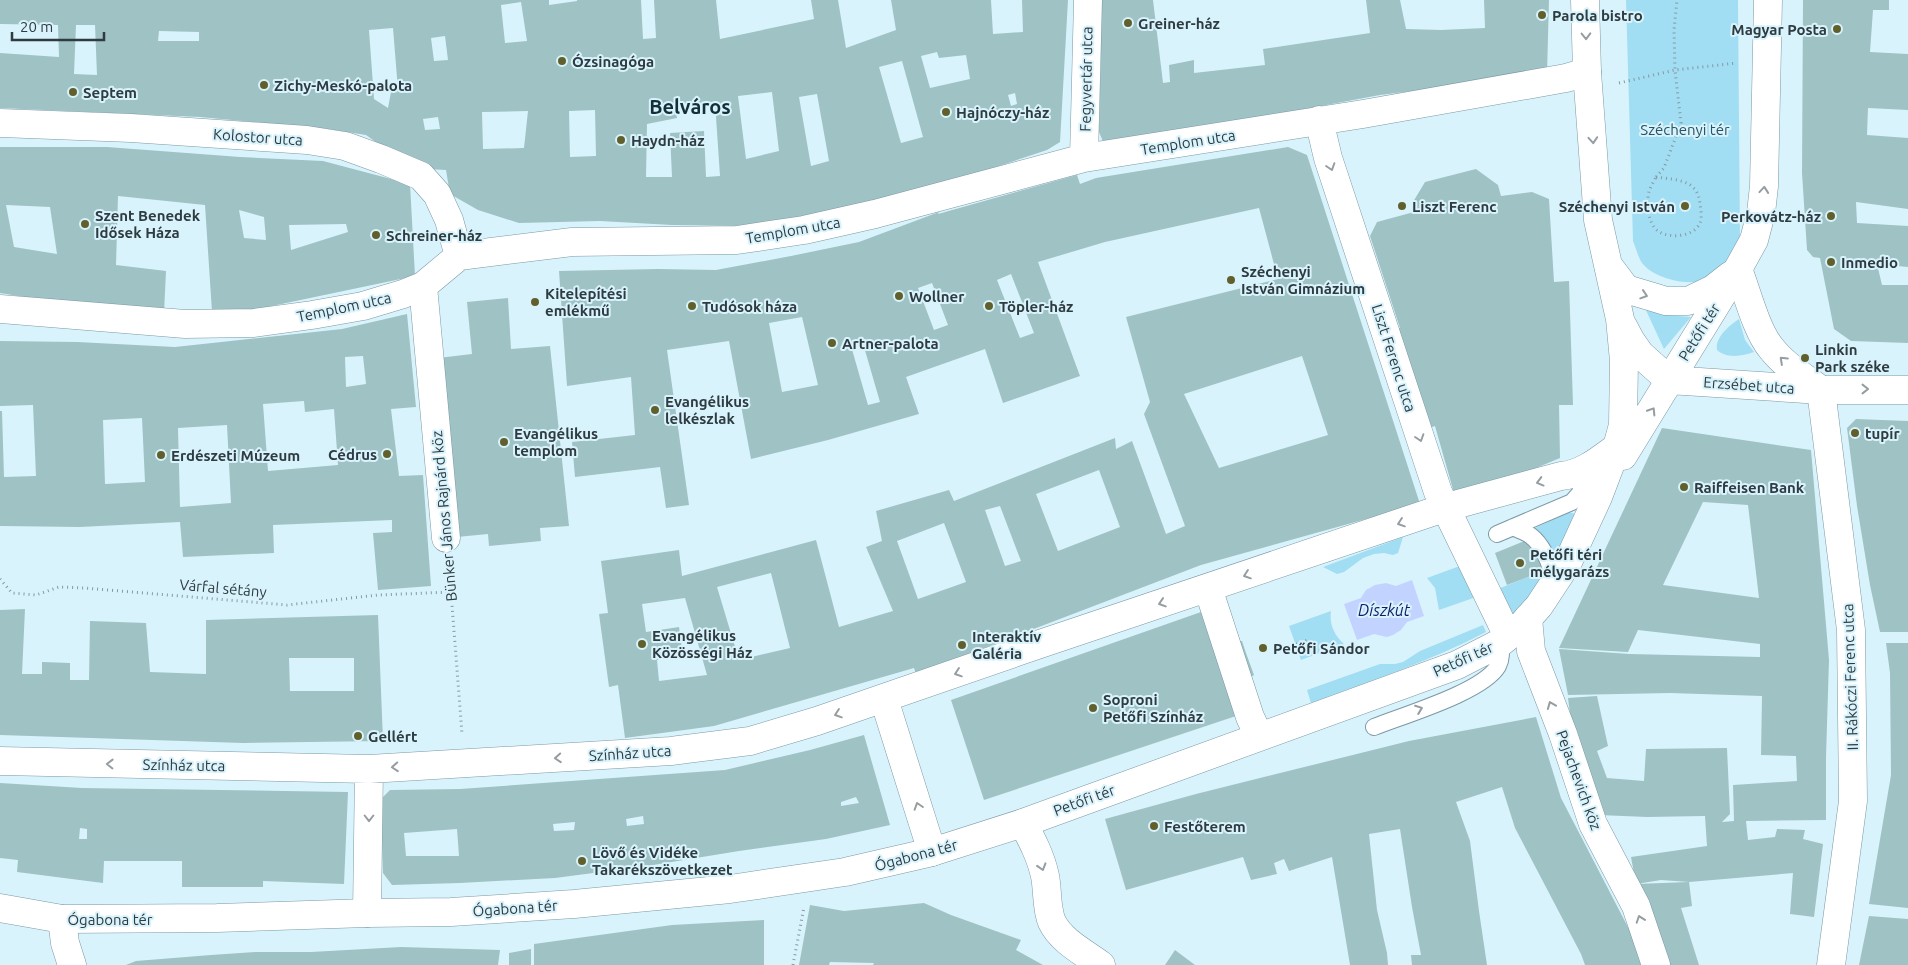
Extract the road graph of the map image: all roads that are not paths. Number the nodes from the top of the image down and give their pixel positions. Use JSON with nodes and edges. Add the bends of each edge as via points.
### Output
{"nodes":[{"id":1,"x":1088,"y":0,"type":"edge"},
{"id":2,"x":1585,"y":0,"type":"edge"},
{"id":3,"x":1768,"y":0,"type":"edge"},
{"id":4,"x":1587,"y":72,"type":"junction"},
{"id":5,"x":1319,"y":120,"type":"junction"},
{"id":6,"x":0,"y":123,"type":"edge"},
{"id":7,"x":1084,"y":158,"type":"junction"},
{"id":8,"x":459,"y":256,"type":"junction"},
{"id":9,"x":1608,"y":265,"type":"junction"},
{"id":10,"x":1738,"y":269,"type":"junction"},
{"id":11,"x":423,"y":286,"type":"junction"},
{"id":12,"x":0,"y":309,"type":"edge"},
{"id":13,"x":1620,"y":319,"type":"junction"},
{"id":14,"x":1669,"y":380,"type":"junction"},
{"id":15,"x":1821,"y":390,"type":"junction"},
{"id":16,"x":1908,"y":390,"type":"edge"},
{"id":17,"x":1617,"y":447,"type":"junction"},
{"id":18,"x":1586,"y":468,"type":"junction"},
{"id":19,"x":1598,"y":497,"type":"junction"},
{"id":20,"x":1447,"y":507,"type":"junction"},
{"id":21,"x":446,"y":538,"type":"road end"},
{"id":22,"x":1555,"y":582,"type":"junction"},
{"id":23,"x":1208,"y":588,"type":"junction"},
{"id":24,"x":1528,"y":618,"type":"junction"},
{"id":25,"x":1501,"y":635,"type":"junction"},
{"id":26,"x":884,"y":699,"type":"junction"},
{"id":27,"x":1374,"y":727,"type":"dead end"},
{"id":28,"x":1259,"y":736,"type":"junction"},
{"id":29,"x":0,"y":761,"type":"edge"},
{"id":30,"x":369,"y":769,"type":"junction"},
{"id":31,"x":1023,"y":823,"type":"junction"},
{"id":32,"x":932,"y":852,"type":"junction"},
{"id":33,"x":0,"y":908,"type":"edge"},
{"id":34,"x":367,"y":913,"type":"junction"},
{"id":35,"x":62,"y":919,"type":"junction"},
{"id":36,"x":72,"y":965,"type":"edge"},
{"id":37,"x":1101,"y":965,"type":"edge"},
{"id":38,"x":1656,"y":965,"type":"edge"},
{"id":39,"x":1830,"y":965,"type":"edge"}],
"edges":[{"from":1,"to":7,"type":"street","name":"Fegyvertár utca"},
{"from":2,"to":4,"type":"street","one_way":true},
{"from":10,"to":3,"type":"street","one_way":true,"via":[[1754,240],[1761,213]]},
{"from":4,"to":5,"type":"street","name":"Templom utca"},
{"from":4,"to":9,"type":"street","one_way":true,"via":[[1598,220]]},
{"from":5,"to":7,"type":"street","name":"Templom utca"},
{"from":5,"to":20,"type":"street","name":"Liszt Ferenc utca","one_way":true,"via":[[1328,158],[1438,492]]},
{"from":6,"to":8,"type":"street","name":"Kolostor utca","via":[[131,128],[307,140],[345,146],[421,176],[437,194],[449,220]]},
{"from":7,"to":8,"type":"street","name":"Templom utca","via":[[804,230],[737,240],[572,242]]},
{"from":8,"to":11,"type":"street","name":"Templom utca"},
{"from":9,"to":10,"type":"street","one_way":true,"via":[[1626,288],[1679,302],[1713,289]]},
{"from":9,"to":13,"type":"street"},
{"from":10,"to":14,"type":"street","name":"Petőfi tér"},
{"from":15,"to":10,"type":"street","one_way":true,"via":[[1782,360],[1770,346]]},
{"from":11,"to":12,"type":"street","name":"Templom utca","via":[[363,306],[254,323],[184,324]]},
{"from":11,"to":21,"type":"street","name":"Bünker János Rajnárd köz"},
{"from":13,"to":14,"type":"street","via":[[1640,354]]},
{"from":13,"to":17,"type":"street","name":"Petőfi tér","via":[[1624,400],[1623,425]]},
{"from":14,"to":15,"type":"street","name":"Erzsébet utca"},
{"from":19,"to":14,"type":"street","name":"Petőfi tér","one_way":true},
{"from":15,"to":16,"type":"street","name":"Erzsébet utca","one_way":true},
{"from":15,"to":39,"type":"street","name":"II. Rákóczi Ferenc utca","via":[[1851,630],[1853,801]]},
{"from":17,"to":18,"type":"street"},
{"from":17,"to":19,"type":"street","name":"Petőfi tér"},
{"from":18,"to":20,"type":"street","one_way":true,"via":[[1573,475]]},
{"from":18,"to":22,"type":"lane","via":[[1580,493],[1572,502],[1505,530],[1531,536],[1540,546]]},
{"from":19,"to":22,"type":"street","name":"Petőfi tér","via":[[1568,562]]},
{"from":20,"to":23,"type":"street","one_way":true},
{"from":20,"to":25,"type":"street","name":"Petőfi tér"},
{"from":22,"to":24,"type":"street","name":"Petőfi tér"},
{"from":23,"to":26,"type":"street","name":"Színház utca","one_way":true},
{"from":23,"to":28,"type":"street"},
{"from":24,"to":25,"type":"street","name":"Petőfi tér"},
{"from":38,"to":24,"type":"street","name":"Pejachevich köz","one_way":true,"via":[[1636,906],[1593,824],[1531,651]]},
{"from":27,"to":25,"type":"lane","one_way":true,"via":[[1469,690],[1497,667],[1502,658]]},
{"from":25,"to":28,"type":"street","name":"Petőfi tér","via":[[1457,665]]},
{"from":26,"to":30,"type":"street","name":"Színház utca","one_way":true,"via":[[750,741],[671,751]]},
{"from":32,"to":26,"type":"street","one_way":true},
{"from":28,"to":31,"type":"street","name":"Petőfi tér"},
{"from":30,"to":29,"type":"street","name":"Színház utca","one_way":true},
{"from":30,"to":34,"type":"street","one_way":true},
{"from":31,"to":32,"type":"street","name":"Ógabona tér"},
{"from":31,"to":37,"type":"street","one_way":true,"via":[[1045,876],[1053,923],[1070,943]]},
{"from":32,"to":34,"type":"street","name":"Ógabona tér","via":[[845,872],[730,889],[574,904],[451,912]]},
{"from":33,"to":35,"type":"street","name":"Ógabona tér"},
{"from":34,"to":35,"type":"street","name":"Ógabona tér"},
{"from":35,"to":36,"type":"street"}]}
